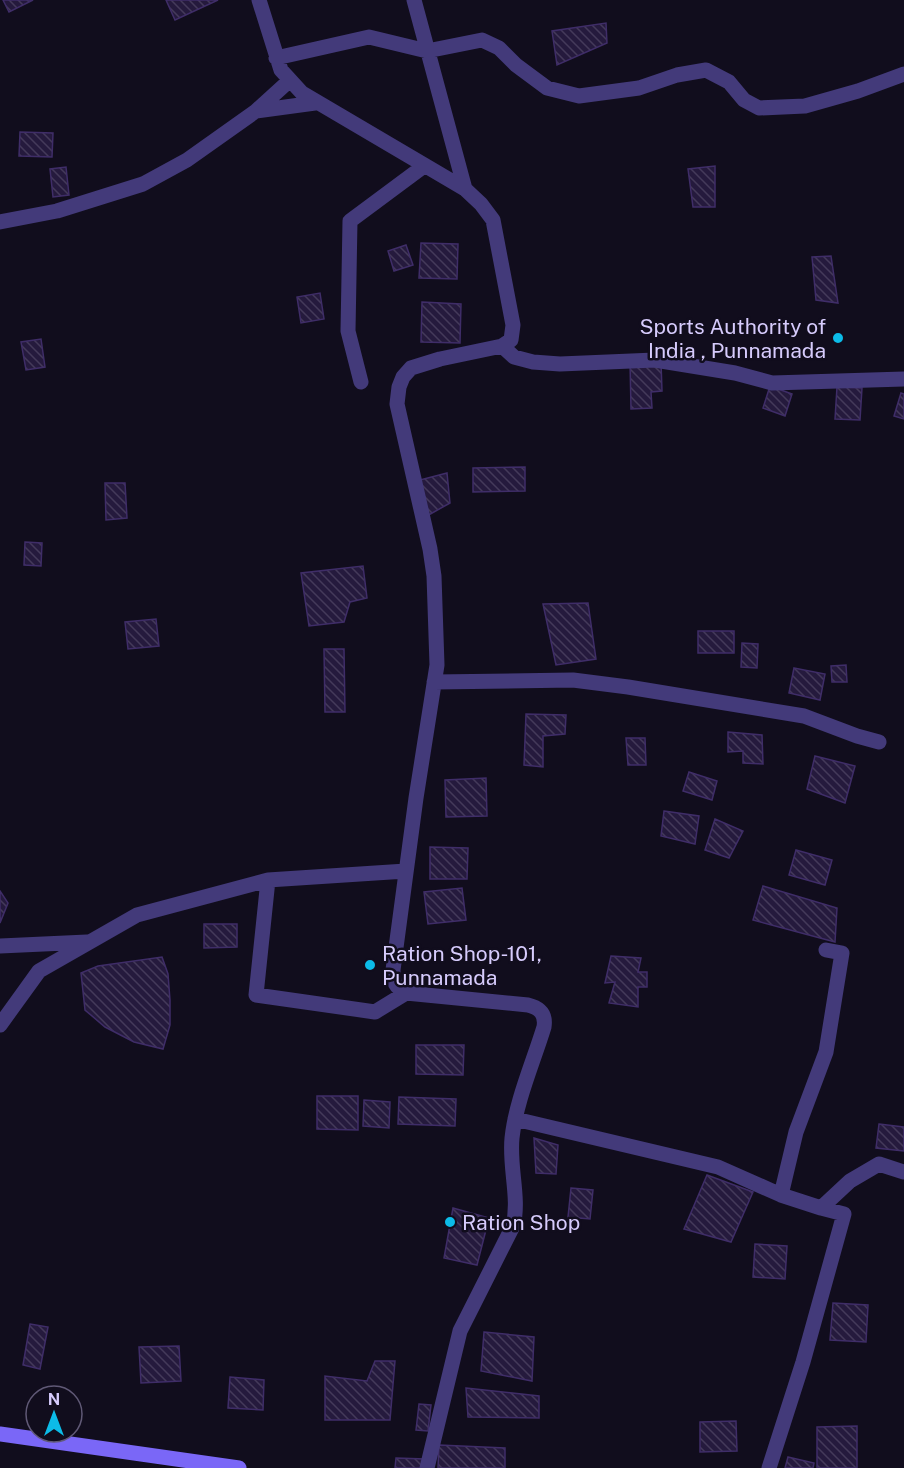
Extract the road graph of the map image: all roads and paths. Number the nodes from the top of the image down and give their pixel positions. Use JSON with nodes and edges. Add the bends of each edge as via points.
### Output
{"nodes":[{"id":1,"x":259,"y":0,"type":"edge"},
{"id":2,"x":414,"y":0,"type":"edge"},
{"id":3,"x":427,"y":51,"type":"junction"},
{"id":4,"x":276,"y":58,"type":"junction"},
{"id":5,"x":904,"y":74,"type":"edge"},
{"id":6,"x":289,"y":81,"type":"junction"},
{"id":7,"x":315,"y":103,"type":"junction"},
{"id":8,"x":256,"y":111,"type":"junction"},
{"id":9,"x":424,"y":166,"type":"junction"},
{"id":10,"x":465,"y":189,"type":"junction"},
{"id":11,"x":0,"y":222,"type":"edge"},
{"id":12,"x":502,"y":346,"type":"junction"},
{"id":13,"x":904,"y":379,"type":"edge"},
{"id":14,"x":361,"y":382,"type":"dead end"},
{"id":15,"x":434,"y":682,"type":"junction"},
{"id":16,"x":879,"y":742,"type":"dead end"},
{"id":17,"x":406,"y":871,"type":"junction"},
{"id":18,"x":268,"y":880,"type":"junction"},
{"id":19,"x":91,"y":942,"type":"junction"},
{"id":20,"x":0,"y":946,"type":"edge"},
{"id":21,"x":826,"y":950,"type":"dead end"},
{"id":22,"x":406,"y":993,"type":"junction"},
{"id":23,"x":0,"y":1025,"type":"edge"},
{"id":24,"x":515,"y":1119,"type":"junction"},
{"id":25,"x":904,"y":1172,"type":"edge"},
{"id":26,"x":781,"y":1195,"type":"junction"},
{"id":27,"x":821,"y":1208,"type":"junction"},
{"id":28,"x":0,"y":1434,"type":"edge"},
{"id":29,"x":239,"y":1468,"type":"edge"},
{"id":30,"x":427,"y":1468,"type":"edge"},
{"id":31,"x":769,"y":1468,"type":"edge"}],
"edges":[{"from":1,"to":4,"type":"street"},
{"from":2,"to":3,"type":"street"},
{"from":3,"to":4,"type":"street","via":[[369,37]]},
{"from":3,"to":5,"type":"street","via":[[482,40],[499,48],[547,88],[579,96],[639,88],[706,70],[729,82],[744,100],[759,108],[805,106]]},
{"from":3,"to":10,"type":"street"},
{"from":4,"to":6,"type":"street"},
{"from":6,"to":7,"type":"street"},
{"from":6,"to":8,"type":"street"},
{"from":7,"to":8,"type":"street"},
{"from":7,"to":9,"type":"street"},
{"from":8,"to":11,"type":"street","via":[[187,160],[143,184],[57,211]]},
{"from":9,"to":10,"type":"street"},
{"from":9,"to":14,"type":"street","via":[[350,221],[348,331]]},
{"from":10,"to":12,"type":"street","via":[[493,220],[497,235],[513,325],[511,340]]},
{"from":12,"to":13,"type":"street","via":[[514,357],[533,362],[655,360],[772,382]]},
{"from":12,"to":15,"type":"street","via":[[411,368],[399,387],[396,404],[434,576]]},
{"from":15,"to":16,"type":"street","via":[[573,680],[628,687],[804,716]]},
{"from":15,"to":17,"type":"street"},
{"from":17,"to":18,"type":"street"},
{"from":17,"to":22,"type":"street","via":[[393,970],[397,988]]},
{"from":18,"to":19,"type":"street","via":[[137,915]]},
{"from":18,"to":22,"type":"street","via":[[256,995],[375,1012]]},
{"from":19,"to":20,"type":"street"},
{"from":19,"to":23,"type":"street","via":[[39,971]]},
{"from":21,"to":26,"type":"street","via":[[843,953],[833,1016],[826,1052],[796,1132]]},
{"from":22,"to":24,"type":"street","via":[[528,1005],[543,1013],[544,1027]]},
{"from":24,"to":26,"type":"street","via":[[718,1167]]},
{"from":24,"to":30,"type":"street","via":[[511,1157],[516,1214],[513,1226],[460,1331]]},
{"from":25,"to":27,"type":"street","via":[[879,1164],[850,1181]]},
{"from":26,"to":27,"type":"street"},
{"from":27,"to":31,"type":"street","via":[[844,1214]]},
{"from":28,"to":29,"type":"main road"}]}
